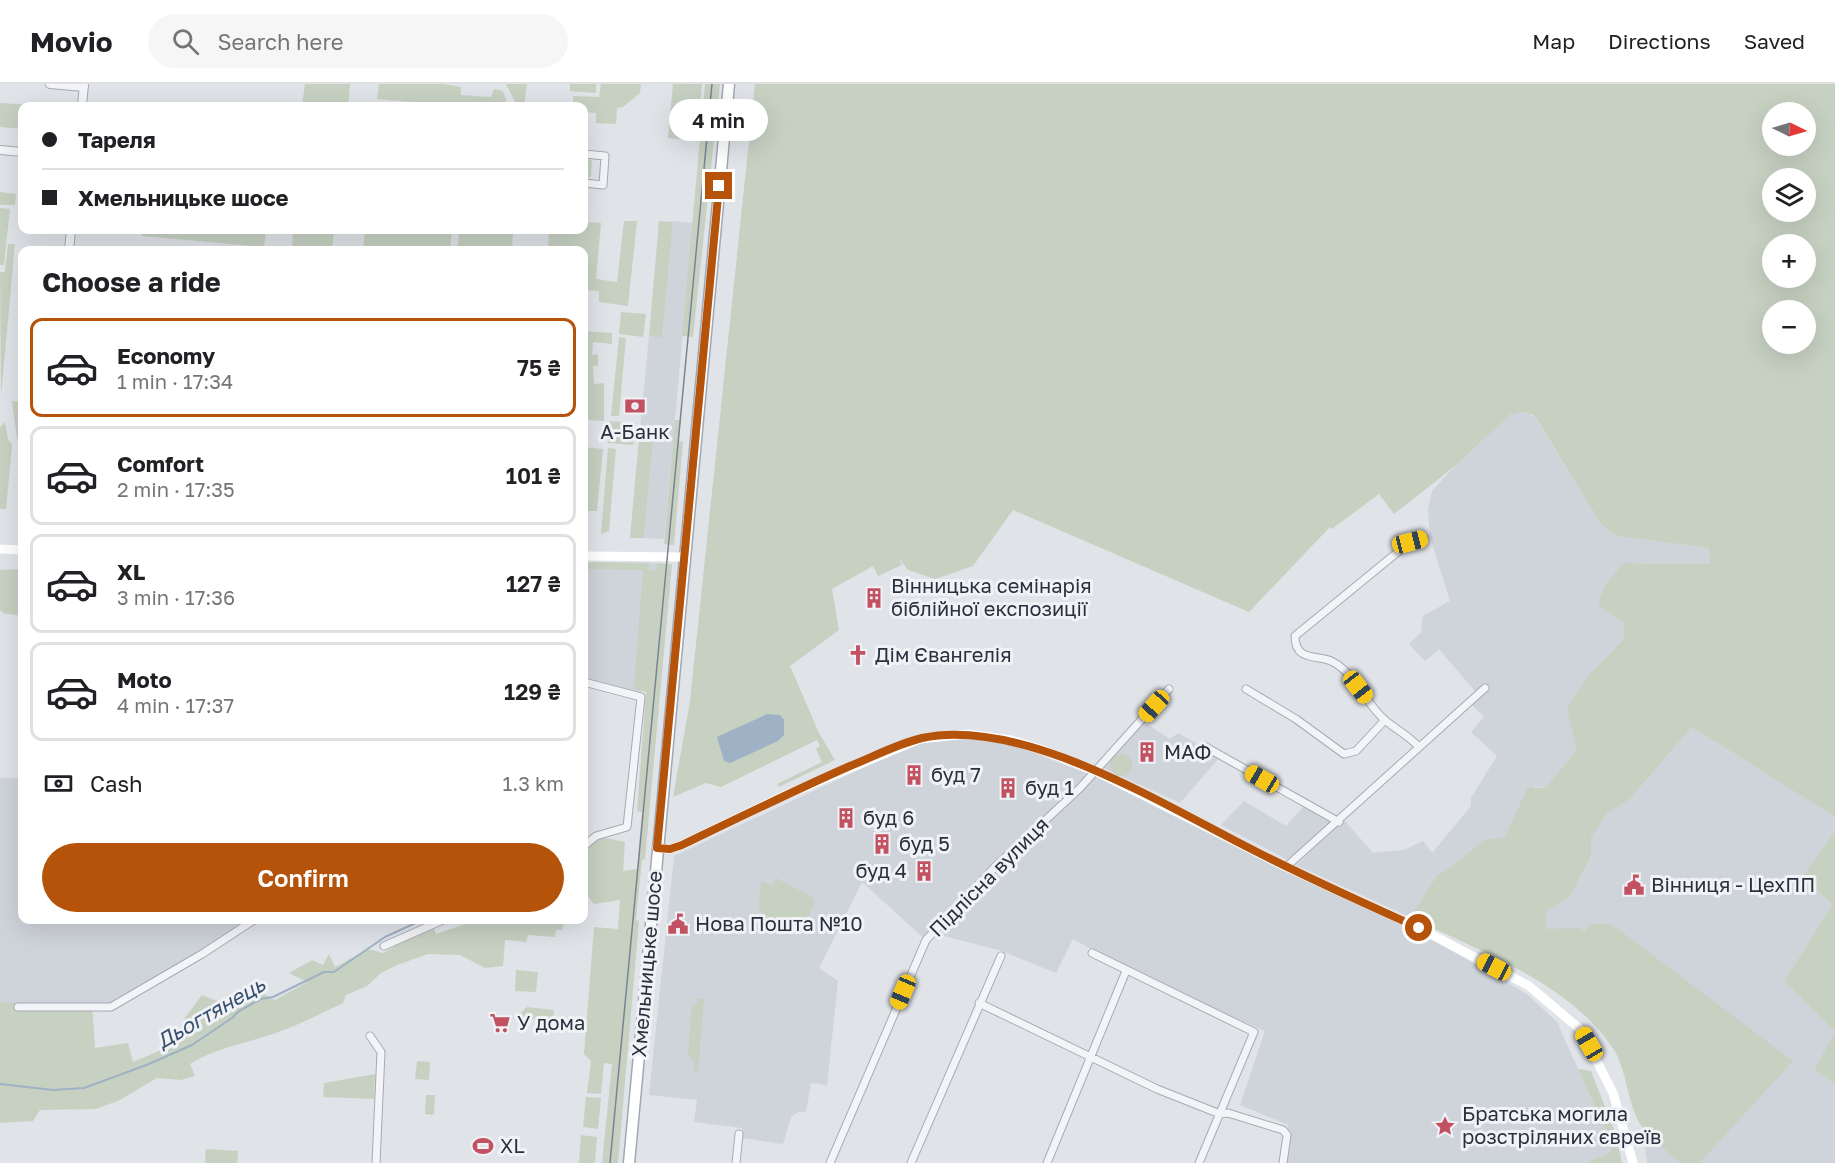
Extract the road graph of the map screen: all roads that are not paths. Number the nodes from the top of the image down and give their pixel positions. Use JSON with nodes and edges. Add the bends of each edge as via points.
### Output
{"nodes":[{"id":1,"x":50,"y":84,"type":"edge"},
{"id":2,"x":729,"y":84,"type":"edge"},
{"id":3,"x":84,"y":85,"type":"edge"},
{"id":4,"x":82,"y":102,"type":"edge"},
{"id":5,"x":0,"y":150,"type":"edge"},
{"id":6,"x":18,"y":152,"type":"edge"},
{"id":7,"x":588,"y":154,"type":"edge"},
{"id":8,"x":588,"y":183,"type":"edge"},
{"id":9,"x":1424,"y":538,"type":"dead end"},
{"id":10,"x":0,"y":549,"type":"edge"},
{"id":11,"x":18,"y":550,"type":"edge"},
{"id":12,"x":588,"y":556,"type":"edge"},
{"id":13,"x":684,"y":557,"type":"junction"},
{"id":14,"x":588,"y":683,"type":"edge"},
{"id":15,"x":1485,"y":688,"type":"dead end"},
{"id":16,"x":1169,"y":689,"type":"dead end"},
{"id":17,"x":1246,"y":689,"type":"dead end"},
{"id":18,"x":1384,"y":720,"type":"junction"},
{"id":19,"x":1204,"y":746,"type":"dead end"},
{"id":20,"x":1419,"y":747,"type":"junction"},
{"id":21,"x":1095,"y":771,"type":"junction"},
{"id":22,"x":1339,"y":822,"type":"junction"},
{"id":23,"x":588,"y":843,"type":"edge"},
{"id":24,"x":657,"y":848,"type":"junction"},
{"id":25,"x":1286,"y":867,"type":"junction"},
{"id":26,"x":248,"y":924,"type":"edge"},
{"id":27,"x":434,"y":924,"type":"edge"},
{"id":28,"x":384,"y":946,"type":"dead end"},
{"id":29,"x":1092,"y":953,"type":"dead end"},
{"id":30,"x":1000,"y":956,"type":"dead end"},
{"id":31,"x":1126,"y":971,"type":"junction"},
{"id":32,"x":979,"y":1003,"type":"junction"},
{"id":33,"x":18,"y":1007,"type":"dead end"},
{"id":34,"x":370,"y":1036,"type":"dead end"},
{"id":35,"x":1090,"y":1057,"type":"junction"},
{"id":36,"x":1220,"y":1114,"type":"junction"},
{"id":37,"x":739,"y":1134,"type":"dead end"},
{"id":38,"x":376,"y":1163,"type":"edge"},
{"id":39,"x":629,"y":1163,"type":"edge"},
{"id":40,"x":736,"y":1163,"type":"edge"},
{"id":41,"x":830,"y":1163,"type":"edge"},
{"id":42,"x":911,"y":1163,"type":"edge"},
{"id":43,"x":1047,"y":1163,"type":"edge"},
{"id":44,"x":1199,"y":1163,"type":"edge"},
{"id":45,"x":1283,"y":1163,"type":"edge"},
{"id":46,"x":1633,"y":1163,"type":"edge"}],
"edges":[{"from":1,"to":3,"type":"street"},
{"from":2,"to":13,"type":"main road","name":"Хмельницьке шосе"},
{"from":3,"to":4,"type":"street"},
{"from":5,"to":6,"type":"street"},
{"from":7,"to":8,"type":"street","via":[[605,156],[603,184]]},
{"from":9,"to":18,"type":"street","via":[[1410,542],[1295,636],[1301,652],[1332,662]]},
{"from":10,"to":11,"type":"main road"},
{"from":12,"to":13,"type":"main road"},
{"from":13,"to":24,"type":"main road","name":"Хмельницьке шосе"},
{"from":14,"to":23,"type":"street","via":[[641,697],[627,827],[596,836]]},
{"from":15,"to":20,"type":"street"},
{"from":16,"to":21,"type":"street","name":"Підлісна вулиця"},
{"from":17,"to":18,"type":"street","via":[[1344,754],[1356,751]]},
{"from":18,"to":20,"type":"street"},
{"from":19,"to":22,"type":"street"},
{"from":20,"to":22,"type":"street"},
{"from":21,"to":24,"type":"main road","via":[[1040,749],[992,736],[920,739],[781,797],[682,845]]},
{"from":21,"to":25,"type":"main road"},
{"from":21,"to":41,"type":"street","name":"Підлісна вулиця","via":[[926,940]]},
{"from":22,"to":25,"type":"street"},
{"from":24,"to":39,"type":"main road","name":"Хмельницьке шосе"},
{"from":25,"to":46,"type":"main road","via":[[1419,928],[1530,986],[1552,1003],[1581,1030],[1598,1059],[1623,1122]]},
{"from":26,"to":33,"type":"street","via":[[111,1007]]},
{"from":27,"to":28,"type":"street"},
{"from":29,"to":31,"type":"street"},
{"from":30,"to":32,"type":"street"},
{"from":31,"to":35,"type":"street"},
{"from":31,"to":36,"type":"street","via":[[1254,1032]]},
{"from":32,"to":35,"type":"street"},
{"from":32,"to":42,"type":"street"},
{"from":34,"to":38,"type":"street","via":[[381,1052]]},
{"from":35,"to":36,"type":"street"},
{"from":35,"to":43,"type":"street"},
{"from":36,"to":44,"type":"street"},
{"from":36,"to":45,"type":"street","via":[[1283,1130],[1287,1135]]},
{"from":37,"to":40,"type":"street"}]}
